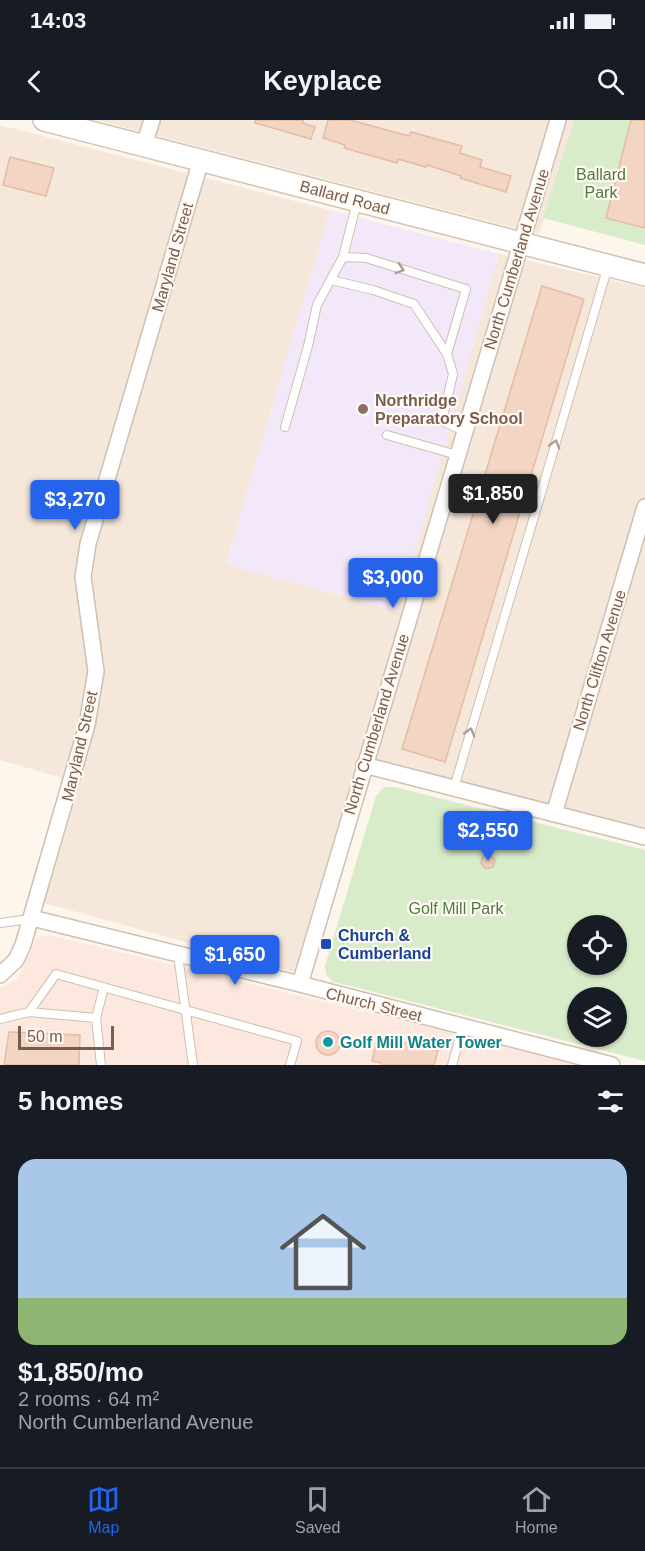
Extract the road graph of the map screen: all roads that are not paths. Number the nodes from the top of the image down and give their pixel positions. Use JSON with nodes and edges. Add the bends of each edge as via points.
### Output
{"nodes":[{"id":1,"x":44,"y":120,"type":"edge"},
{"id":2,"x":152,"y":120,"type":"edge"},
{"id":3,"x":558,"y":120,"type":"edge"},
{"id":4,"x":144,"y":145,"type":"junction"},
{"id":5,"x":201,"y":160,"type":"junction"},
{"id":6,"x":357,"y":201,"type":"junction"},
{"id":7,"x":520,"y":244,"type":"junction"},
{"id":8,"x":343,"y":257,"type":"junction"},
{"id":9,"x":608,"y":266,"type":"junction"},
{"id":10,"x":645,"y":275,"type":"edge"},
{"id":11,"x":331,"y":280,"type":"junction"},
{"id":12,"x":447,"y":354,"type":"junction"},
{"id":13,"x":285,"y":427,"type":"dead end"},
{"id":14,"x":464,"y":431,"type":"junction"},
{"id":15,"x":387,"y":435,"type":"dead end"},
{"id":16,"x":457,"y":455,"type":"junction"},
{"id":17,"x":645,"y":507,"type":"edge"},
{"id":18,"x":364,"y":765,"type":"junction"},
{"id":19,"x":454,"y":788,"type":"junction"},
{"id":20,"x":554,"y":814,"type":"junction"},
{"id":21,"x":645,"y":837,"type":"edge"},
{"id":22,"x":32,"y":918,"type":"junction"},
{"id":23,"x":0,"y":924,"type":"edge"},
{"id":24,"x":178,"y":955,"type":"junction"},
{"id":25,"x":0,"y":975,"type":"edge"},
{"id":26,"x":300,"y":984,"type":"junction"},
{"id":27,"x":105,"y":987,"type":"junction"},
{"id":28,"x":186,"y":1011,"type":"junction"},
{"id":29,"x":29,"y":1012,"type":"junction"},
{"id":30,"x":96,"y":1018,"type":"junction"},
{"id":31,"x":0,"y":1019,"type":"edge"},
{"id":32,"x":463,"y":1026,"type":"junction"},
{"id":33,"x":101,"y":1065,"type":"edge"},
{"id":34,"x":193,"y":1065,"type":"edge"},
{"id":35,"x":290,"y":1065,"type":"edge"},
{"id":36,"x":452,"y":1065,"type":"edge"},
{"id":37,"x":612,"y":1065,"type":"edge"}],
"edges":[{"from":1,"to":4,"type":"street","name":"Ballard Road"},
{"from":2,"to":4,"type":"street"},
{"from":3,"to":7,"type":"street","name":"North Cumberland Avenue"},
{"from":4,"to":5,"type":"street","name":"Ballard Road"},
{"from":5,"to":6,"type":"street","name":"Ballard Road"},
{"from":5,"to":22,"type":"street","name":"Maryland Street","via":[[88,544],[83,577],[96,671],[83,742]]},
{"from":6,"to":7,"type":"street","name":"Ballard Road"},
{"from":6,"to":8,"type":"lane"},
{"from":7,"to":9,"type":"street","name":"Ballard Road"},
{"from":7,"to":14,"type":"street","name":"North Cumberland Avenue"},
{"from":8,"to":11,"type":"lane"},
{"from":8,"to":12,"type":"lane","one_way":true,"via":[[366,258],[466,289]]},
{"from":9,"to":10,"type":"street","name":"Ballard Road"},
{"from":19,"to":9,"type":"lane","one_way":true},
{"from":11,"to":12,"type":"lane","via":[[414,304]]},
{"from":11,"to":13,"type":"lane","via":[[316,305]]},
{"from":12,"to":14,"type":"lane","via":[[453,374],[442,419]]},
{"from":14,"to":16,"type":"street","name":"North Cumberland Avenue"},
{"from":15,"to":16,"type":"lane"},
{"from":16,"to":18,"type":"street","name":"North Cumberland Avenue"},
{"from":17,"to":20,"type":"street","name":"North Clifton Avenue"},
{"from":18,"to":19,"type":"street"},
{"from":18,"to":26,"type":"street","name":"North Cumberland Avenue"},
{"from":19,"to":20,"type":"street"},
{"from":20,"to":21,"type":"street"},
{"from":22,"to":23,"type":"lane"},
{"from":22,"to":24,"type":"street","name":"Church Street"},
{"from":22,"to":25,"type":"street","name":"Maryland Street","via":[[16,960]]},
{"from":24,"to":26,"type":"street","name":"Church Street"},
{"from":24,"to":28,"type":"lane"},
{"from":26,"to":32,"type":"street","name":"Church Street"},
{"from":27,"to":28,"type":"lane"},
{"from":27,"to":29,"type":"lane","via":[[56,974]]},
{"from":27,"to":30,"type":"lane"},
{"from":28,"to":34,"type":"lane"},
{"from":28,"to":35,"type":"lane","via":[[297,1041]]},
{"from":29,"to":30,"type":"lane"},
{"from":29,"to":31,"type":"lane"},
{"from":30,"to":33,"type":"lane"},
{"from":32,"to":36,"type":"lane"},
{"from":32,"to":37,"type":"street","name":"Church Street"}]}
